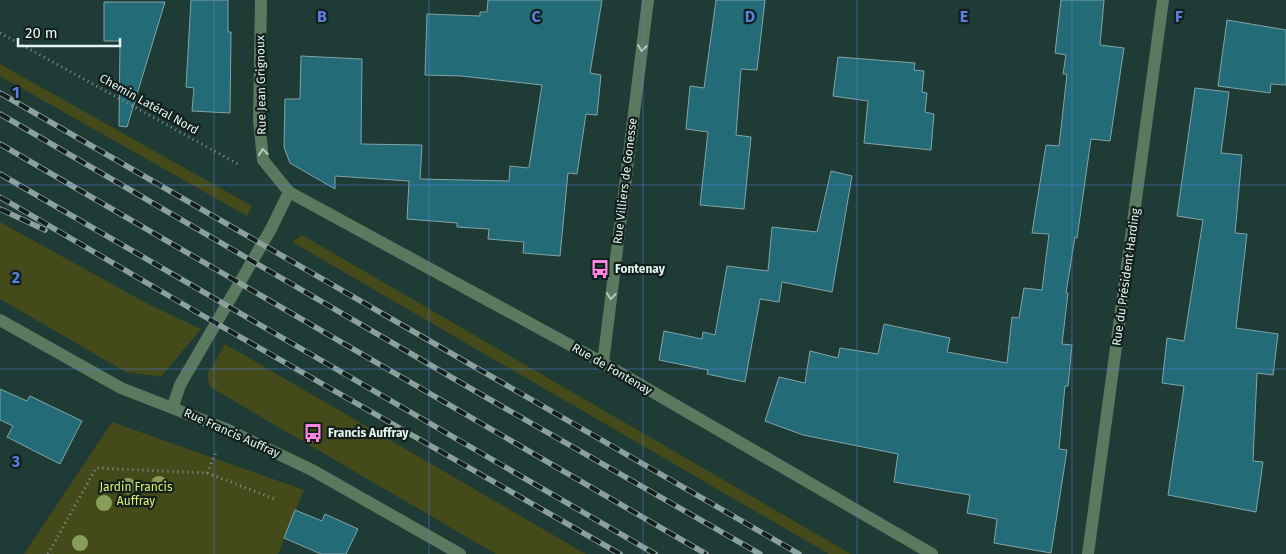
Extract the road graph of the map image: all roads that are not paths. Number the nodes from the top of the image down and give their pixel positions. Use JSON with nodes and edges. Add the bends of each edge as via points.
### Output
{"nodes":[{"id":1,"x":261,"y":0,"type":"edge"},
{"id":2,"x":648,"y":0,"type":"edge"},
{"id":3,"x":1163,"y":0,"type":"edge"},
{"id":4,"x":289,"y":192,"type":"junction"},
{"id":5,"x":0,"y":320,"type":"edge"},
{"id":6,"x":603,"y":363,"type":"junction"},
{"id":7,"x":173,"y":406,"type":"junction"},
{"id":8,"x":460,"y":554,"type":"edge"},
{"id":9,"x":932,"y":554,"type":"edge"},
{"id":10,"x":1088,"y":554,"type":"edge"}],
"edges":[{"from":4,"to":1,"type":"street","name":"Rue Jean Grignoux","one_way":true,"via":[[263,160],[259,120]]},
{"from":2,"to":6,"type":"street","name":"Rue Villiers de Gonesse","one_way":true},
{"from":3,"to":10,"type":"street","name":"Rue du Président Harding"},
{"from":4,"to":6,"type":"street","name":"Rue de Fontenay"},
{"from":4,"to":7,"type":"street","via":[[271,229],[180,385]]},
{"from":5,"to":7,"type":"street","name":"Rue Francis Auffray","via":[[121,388]]},
{"from":6,"to":9,"type":"street","name":"Rue de Fontenay"},
{"from":7,"to":8,"type":"street","name":"Rue Francis Auffray","via":[[312,470]]}]}
